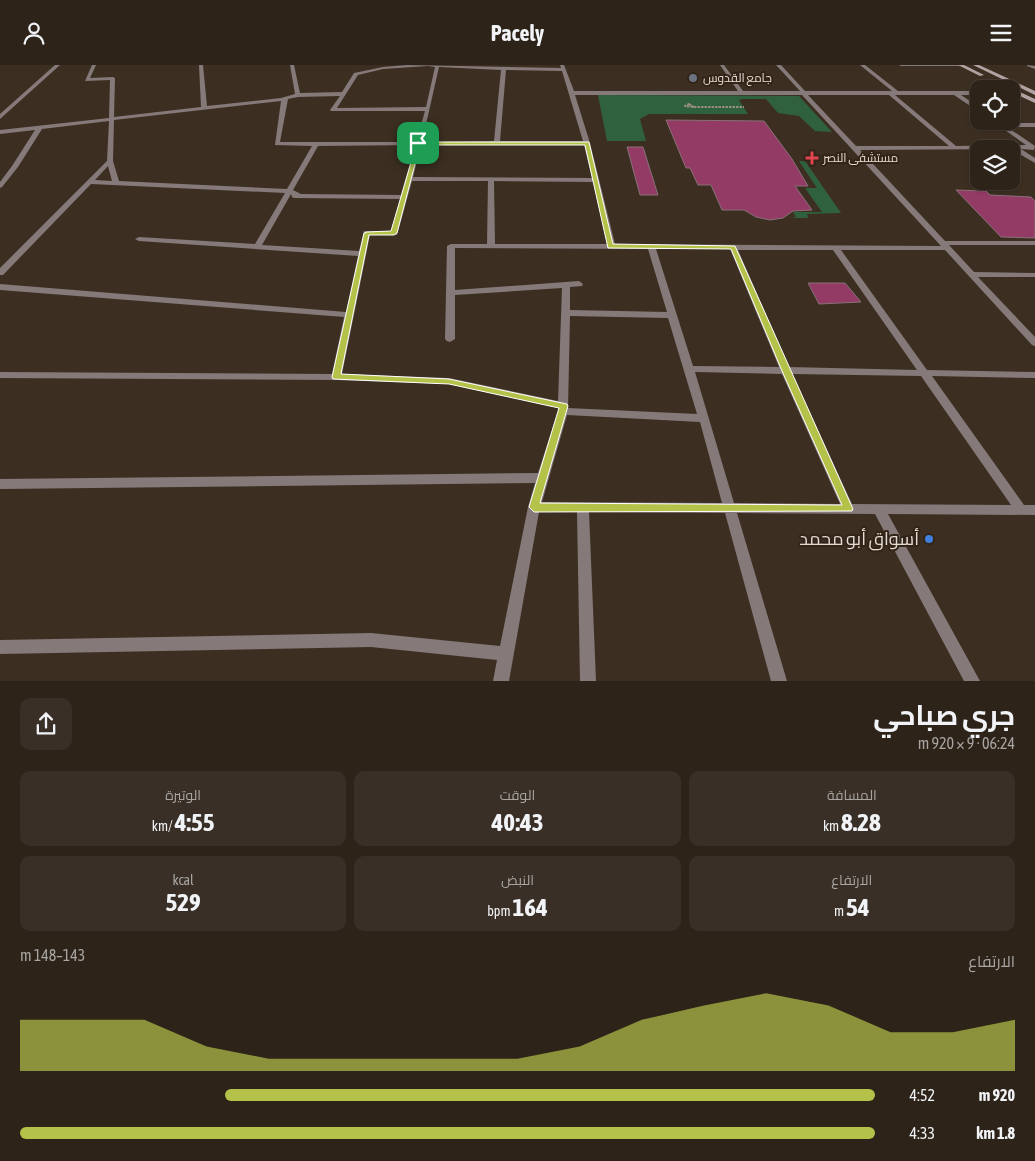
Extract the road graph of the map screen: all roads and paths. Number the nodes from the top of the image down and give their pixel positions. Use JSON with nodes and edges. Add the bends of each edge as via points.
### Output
{"nodes":[{"id":1,"x":58,"y":65,"type":"edge"},
{"id":2,"x":94,"y":65,"type":"edge"},
{"id":3,"x":201,"y":65,"type":"edge"},
{"id":4,"x":292,"y":65,"type":"edge"},
{"id":5,"x":722,"y":65,"type":"edge"},
{"id":6,"x":778,"y":65,"type":"edge"},
{"id":7,"x":862,"y":65,"type":"edge"},
{"id":8,"x":901,"y":65,"type":"edge"},
{"id":9,"x":960,"y":65,"type":"edge"},
{"id":10,"x":975,"y":65,"type":"edge"},
{"id":11,"x":1029,"y":65,"type":"edge"},
{"id":12,"x":437,"y":67,"type":"junction"},
{"id":13,"x":469,"y":67,"type":"edge"},
{"id":14,"x":550,"y":67,"type":"edge"},
{"id":15,"x":563,"y":68,"type":"edge"},
{"id":16,"x":1035,"y":68,"type":"edge"},
{"id":17,"x":504,"y":69,"type":"junction"},
{"id":18,"x":991,"y":80,"type":"edge"},
{"id":19,"x":741,"y":92,"type":"junction"},
{"id":20,"x":803,"y":92,"type":"junction"},
{"id":21,"x":572,"y":93,"type":"junction"},
{"id":22,"x":890,"y":93,"type":"junction"},
{"id":23,"x":897,"y":93,"type":"junction"},
{"id":24,"x":955,"y":93,"type":"junction"},
{"id":25,"x":970,"y":93,"type":"edge"},
{"id":26,"x":1035,"y":93,"type":"edge"},
{"id":27,"x":1020,"y":94,"type":"edge"},
{"id":28,"x":298,"y":95,"type":"junction"},
{"id":29,"x":342,"y":95,"type":"junction"},
{"id":30,"x":284,"y":99,"type":"junction"},
{"id":31,"x":1035,"y":101,"type":"edge"},
{"id":32,"x":970,"y":104,"type":"edge"},
{"id":33,"x":694,"y":107,"type":"junction"},
{"id":34,"x":744,"y":107,"type":"dead end"},
{"id":35,"x":691,"y":108,"type":"junction"},
{"id":36,"x":204,"y":109,"type":"junction"},
{"id":37,"x":428,"y":109,"type":"junction"},
{"id":38,"x":694,"y":114,"type":"dead end"},
{"id":39,"x":0,"y":117,"type":"edge"},
{"id":40,"x":112,"y":119,"type":"junction"},
{"id":41,"x":1020,"y":124,"type":"edge"},
{"id":42,"x":1035,"y":125,"type":"edge"},
{"id":43,"x":40,"y":127,"type":"junction"},
{"id":44,"x":1008,"y":130,"type":"edge"},
{"id":45,"x":0,"y":132,"type":"edge"},
{"id":46,"x":418,"y":143,"type":"junction"},
{"id":47,"x":497,"y":143,"type":"junction"},
{"id":48,"x":587,"y":143,"type":"junction"},
{"id":49,"x":316,"y":144,"type":"junction"},
{"id":50,"x":1020,"y":147,"type":"edge"},
{"id":51,"x":855,"y":148,"type":"junction"},
{"id":52,"x":955,"y":148,"type":"junction"},
{"id":53,"x":970,"y":148,"type":"edge"},
{"id":54,"x":1034,"y":148,"type":"edge"},
{"id":55,"x":1020,"y":150,"type":"edge"},
{"id":56,"x":1034,"y":160,"type":"edge"},
{"id":57,"x":110,"y":161,"type":"junction"},
{"id":58,"x":409,"y":179,"type":"junction"},
{"id":59,"x":491,"y":179,"type":"junction"},
{"id":60,"x":595,"y":180,"type":"junction"},
{"id":61,"x":90,"y":182,"type":"junction"},
{"id":62,"x":116,"y":183,"type":"junction"},
{"id":63,"x":0,"y":186,"type":"edge"},
{"id":64,"x":287,"y":194,"type":"junction"},
{"id":65,"x":403,"y":197,"type":"junction"},
{"id":66,"x":139,"y":239,"type":"dead end"},
{"id":67,"x":1035,"y":243,"type":"edge"},
{"id":68,"x":610,"y":246,"type":"junction"},
{"id":69,"x":945,"y":246,"type":"junction"},
{"id":70,"x":257,"y":247,"type":"junction"},
{"id":71,"x":491,"y":247,"type":"junction"},
{"id":72,"x":651,"y":247,"type":"junction"},
{"id":73,"x":733,"y":247,"type":"junction"},
{"id":74,"x":836,"y":248,"type":"junction"},
{"id":75,"x":361,"y":254,"type":"junction"},
{"id":76,"x":0,"y":273,"type":"edge"},
{"id":77,"x":971,"y":274,"type":"junction"},
{"id":78,"x":1035,"y":275,"type":"edge"},
{"id":79,"x":579,"y":284,"type":"dead end"},
{"id":80,"x":566,"y":285,"type":"junction"},
{"id":81,"x":0,"y":287,"type":"edge"},
{"id":82,"x":451,"y":293,"type":"junction"},
{"id":83,"x":566,"y":313,"type":"junction"},
{"id":84,"x":349,"y":315,"type":"junction"},
{"id":85,"x":672,"y":315,"type":"junction"},
{"id":86,"x":450,"y":339,"type":"dead end"},
{"id":87,"x":1035,"y":343,"type":"edge"},
{"id":88,"x":689,"y":369,"type":"junction"},
{"id":89,"x":786,"y":371,"type":"junction"},
{"id":90,"x":925,"y":373,"type":"junction"},
{"id":91,"x":0,"y":375,"type":"edge"},
{"id":92,"x":1035,"y":375,"type":"edge"},
{"id":93,"x":336,"y":377,"type":"junction"},
{"id":94,"x":563,"y":409,"type":"junction"},
{"id":95,"x":704,"y":418,"type":"junction"},
{"id":96,"x":542,"y":478,"type":"junction"},
{"id":97,"x":0,"y":484,"type":"edge"},
{"id":98,"x":534,"y":507,"type":"junction"},
{"id":99,"x":583,"y":508,"type":"junction"},
{"id":100,"x":729,"y":508,"type":"junction"},
{"id":101,"x":848,"y":509,"type":"junction"},
{"id":102,"x":879,"y":509,"type":"junction"},
{"id":103,"x":1021,"y":509,"type":"junction"},
{"id":104,"x":1035,"y":509,"type":"edge"},
{"id":105,"x":0,"y":647,"type":"edge"},
{"id":106,"x":505,"y":654,"type":"junction"},
{"id":107,"x":501,"y":681,"type":"edge"},
{"id":108,"x":588,"y":681,"type":"edge"},
{"id":109,"x":779,"y":681,"type":"edge"},
{"id":110,"x":972,"y":681,"type":"edge"}],
"edges":[{"from":1,"to":39,"type":"street"},
{"from":2,"to":40,"type":"street","via":[[87,81],[114,78]]},
{"from":3,"to":36,"type":"street"},
{"from":4,"to":28,"type":"street"},
{"from":5,"to":19,"type":"street"},
{"from":6,"to":20,"type":"street"},
{"from":7,"to":23,"type":"street"},
{"from":8,"to":9,"type":"street"},
{"from":9,"to":18,"type":"main road"},
{"from":10,"to":26,"type":"main road"},
{"from":11,"to":16,"type":"street"},
{"from":12,"to":13,"type":"street"},
{"from":12,"to":29,"type":"street","via":[[383,68],[356,74]]},
{"from":12,"to":37,"type":"street"},
{"from":13,"to":17,"type":"street"},
{"from":14,"to":15,"type":"street"},
{"from":14,"to":17,"type":"street"},
{"from":15,"to":21,"type":"street"},
{"from":17,"to":47,"type":"street"},
{"from":19,"to":20,"type":"street"},
{"from":19,"to":21,"type":"street"},
{"from":20,"to":22,"type":"street"},
{"from":20,"to":51,"type":"street"},
{"from":21,"to":48,"type":"street"},
{"from":22,"to":23,"type":"street"},
{"from":22,"to":52,"type":"street"},
{"from":23,"to":24,"type":"street"},
{"from":24,"to":25,"type":"street"},
{"from":24,"to":32,"type":"street"},
{"from":27,"to":31,"type":"main road"},
{"from":28,"to":29,"type":"street"},
{"from":28,"to":30,"type":"street"},
{"from":29,"to":37,"type":"street","via":[[333,110]]},
{"from":30,"to":36,"type":"street"},
{"from":30,"to":49,"type":"street","via":[[277,144]]},
{"from":33,"to":34,"type":"path"},
{"from":33,"to":35,"type":"path"},
{"from":33,"to":35,"type":"path","via":[[684,106]]},
{"from":35,"to":38,"type":"path"},
{"from":36,"to":40,"type":"street"},
{"from":37,"to":46,"type":"street"},
{"from":40,"to":43,"type":"street"},
{"from":40,"to":57,"type":"street"},
{"from":41,"to":42,"type":"street"},
{"from":43,"to":45,"type":"street"},
{"from":43,"to":63,"type":"street"},
{"from":44,"to":54,"type":"street"},
{"from":46,"to":47,"type":"street"},
{"from":46,"to":49,"type":"street"},
{"from":46,"to":58,"type":"street"},
{"from":47,"to":48,"type":"street"},
{"from":48,"to":60,"type":"street"},
{"from":49,"to":64,"type":"street"},
{"from":50,"to":54,"type":"street"},
{"from":51,"to":52,"type":"street"},
{"from":51,"to":69,"type":"street"},
{"from":52,"to":53,"type":"street"},
{"from":55,"to":56,"type":"street"},
{"from":57,"to":61,"type":"street"},
{"from":57,"to":62,"type":"street"},
{"from":58,"to":59,"type":"street"},
{"from":58,"to":65,"type":"street"},
{"from":59,"to":60,"type":"street"},
{"from":59,"to":71,"type":"street"},
{"from":60,"to":68,"type":"street"},
{"from":61,"to":62,"type":"street"},
{"from":61,"to":76,"type":"street"},
{"from":62,"to":64,"type":"street"},
{"from":64,"to":65,"type":"street"},
{"from":64,"to":70,"type":"street"},
{"from":65,"to":75,"type":"street","via":[[394,233],[367,233]]},
{"from":66,"to":70,"type":"street"},
{"from":67,"to":69,"type":"street"},
{"from":68,"to":71,"type":"street"},
{"from":68,"to":72,"type":"street"},
{"from":69,"to":74,"type":"street"},
{"from":69,"to":77,"type":"street"},
{"from":70,"to":75,"type":"street"},
{"from":71,"to":82,"type":"street","via":[[451,246]]},
{"from":72,"to":73,"type":"street"},
{"from":72,"to":85,"type":"street"},
{"from":73,"to":74,"type":"street"},
{"from":73,"to":89,"type":"street"},
{"from":74,"to":90,"type":"street"},
{"from":75,"to":84,"type":"street"},
{"from":77,"to":78,"type":"street"},
{"from":77,"to":87,"type":"street"},
{"from":79,"to":80,"type":"street"},
{"from":80,"to":82,"type":"street"},
{"from":80,"to":83,"type":"street"},
{"from":81,"to":84,"type":"street"},
{"from":82,"to":86,"type":"street"},
{"from":83,"to":85,"type":"street"},
{"from":83,"to":94,"type":"street"},
{"from":84,"to":93,"type":"street"},
{"from":85,"to":88,"type":"street"},
{"from":88,"to":89,"type":"street"},
{"from":88,"to":95,"type":"street"},
{"from":89,"to":90,"type":"street"},
{"from":89,"to":101,"type":"street"},
{"from":90,"to":92,"type":"street"},
{"from":90,"to":103,"type":"street"},
{"from":91,"to":93,"type":"street"},
{"from":93,"to":94,"type":"street","via":[[449,381]]},
{"from":94,"to":95,"type":"street"},
{"from":94,"to":96,"type":"street"},
{"from":95,"to":100,"type":"street"},
{"from":96,"to":97,"type":"street"},
{"from":96,"to":98,"type":"street"},
{"from":98,"to":99,"type":"street"},
{"from":98,"to":106,"type":"street"},
{"from":99,"to":100,"type":"street"},
{"from":99,"to":108,"type":"street"},
{"from":100,"to":101,"type":"street"},
{"from":100,"to":109,"type":"street"},
{"from":101,"to":102,"type":"street"},
{"from":102,"to":103,"type":"street"},
{"from":102,"to":110,"type":"street"},
{"from":103,"to":104,"type":"street"},
{"from":105,"to":106,"type":"street","via":[[371,640]]},
{"from":106,"to":107,"type":"street"}]}
